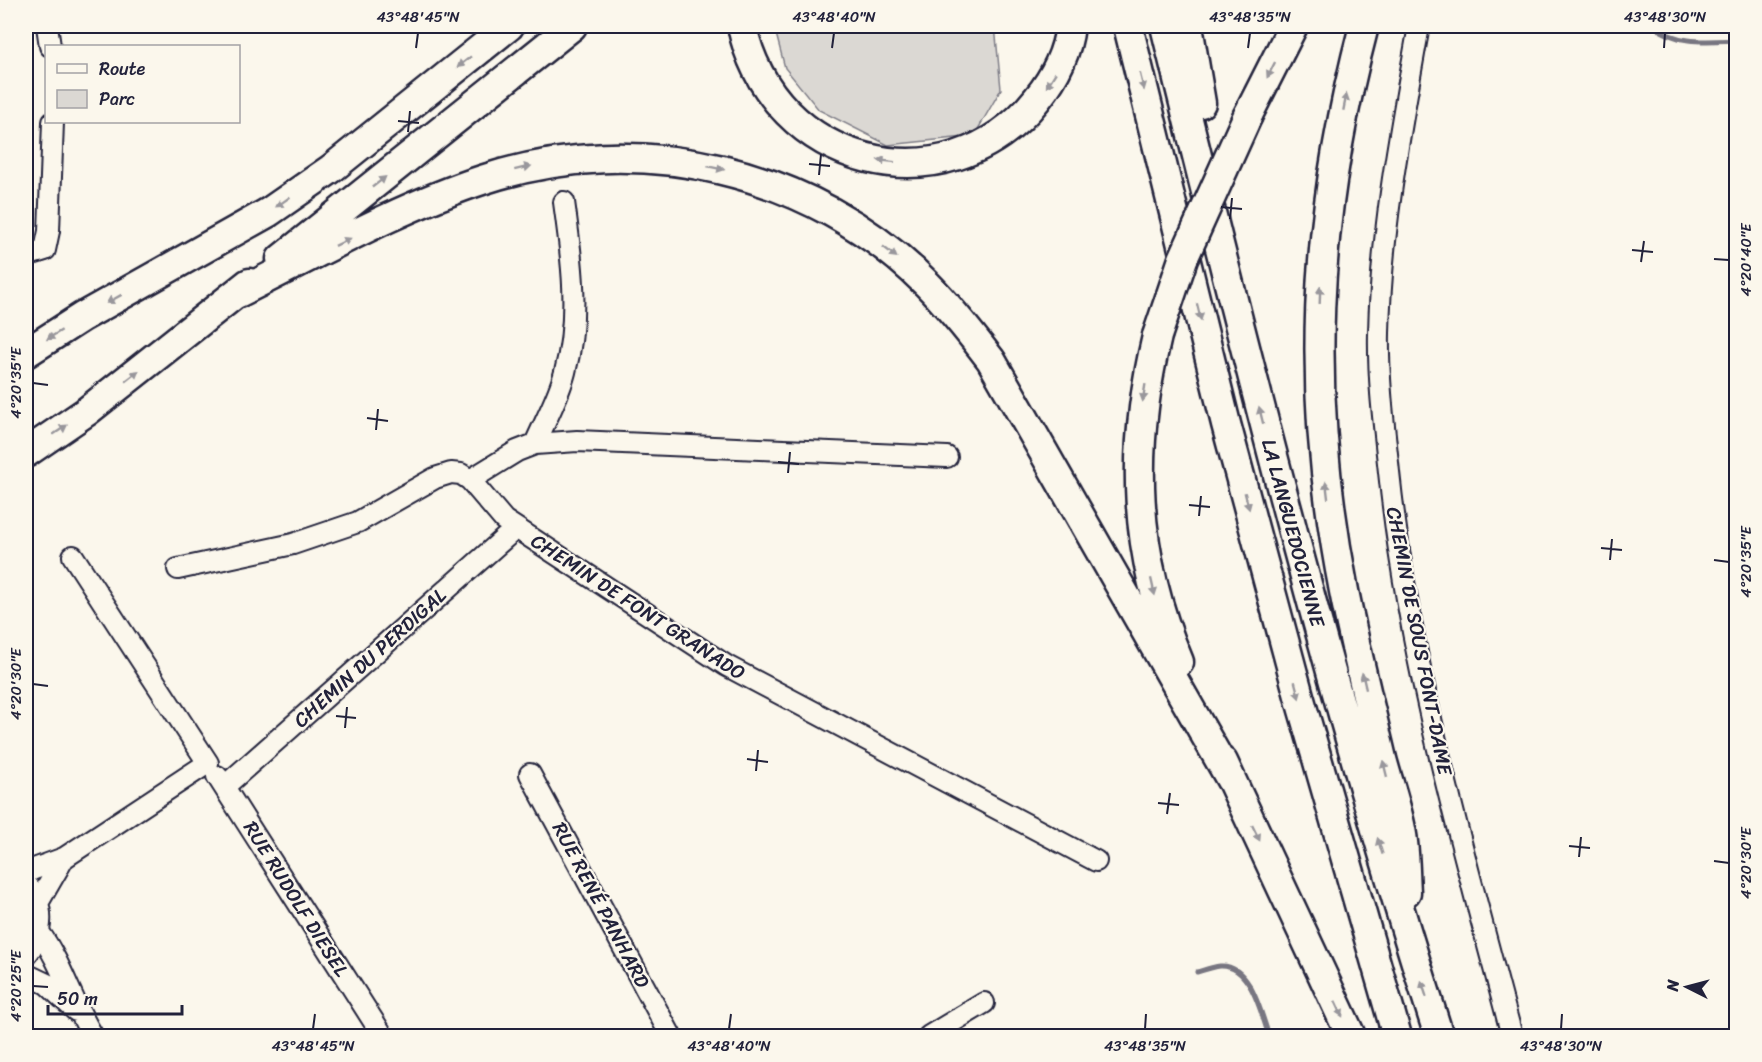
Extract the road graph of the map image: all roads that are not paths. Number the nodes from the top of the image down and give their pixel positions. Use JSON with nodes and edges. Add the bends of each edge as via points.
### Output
{"nodes":[{"id":1,"x":47,"y":26,"type":"edge"},
{"id":2,"x":509,"y":26,"type":"edge"},
{"id":3,"x":572,"y":26,"type":"edge"},
{"id":4,"x":742,"y":26,"type":"edge"},
{"id":5,"x":1070,"y":26,"type":"edge"},
{"id":6,"x":1128,"y":26,"type":"edge"},
{"id":7,"x":1165,"y":26,"type":"edge"},
{"id":8,"x":1188,"y":26,"type":"edge"},
{"id":9,"x":1293,"y":26,"type":"edge"},
{"id":10,"x":1364,"y":26,"type":"edge"},
{"id":11,"x":1419,"y":26,"type":"edge"},
{"id":12,"x":50,"y":45,"type":"edge"},
{"id":13,"x":53,"y":123,"type":"edge"},
{"id":14,"x":564,"y":202,"type":"dead end"},
{"id":15,"x":26,"y":256,"type":"edge"},
{"id":16,"x":1229,"y":289,"type":"junction"},
{"id":17,"x":234,"y":296,"type":"junction"},
{"id":18,"x":26,"y":353,"type":"edge"},
{"id":19,"x":535,"y":444,"type":"junction"},
{"id":20,"x":26,"y":453,"type":"edge"},
{"id":21,"x":947,"y":457,"type":"dead end"},
{"id":22,"x":470,"y":480,"type":"junction"},
{"id":23,"x":515,"y":529,"type":"junction"},
{"id":24,"x":74,"y":555,"type":"dead end"},
{"id":25,"x":178,"y":569,"type":"dead end"},
{"id":26,"x":208,"y":763,"type":"junction"},
{"id":27,"x":530,"y":774,"type":"dead end"},
{"id":28,"x":1231,"y":780,"type":"junction"},
{"id":29,"x":225,"y":786,"type":"junction"},
{"id":30,"x":64,"y":858,"type":"junction"},
{"id":31,"x":1096,"y":861,"type":"dead end"},
{"id":32,"x":26,"y":873,"type":"edge"},
{"id":33,"x":26,"y":884,"type":"edge"},
{"id":34,"x":38,"y":903,"type":"junction"},
{"id":35,"x":39,"y":932,"type":"junction"},
{"id":36,"x":1409,"y":942,"type":"junction"},
{"id":37,"x":26,"y":955,"type":"edge"},
{"id":38,"x":26,"y":974,"type":"edge"},
{"id":39,"x":984,"y":1003,"type":"dead end"},
{"id":40,"x":78,"y":1013,"type":"junction"},
{"id":41,"x":950,"y":1030,"type":"edge"},
{"id":42,"x":93,"y":1036,"type":"edge"},
{"id":43,"x":383,"y":1036,"type":"edge"},
{"id":44,"x":671,"y":1036,"type":"edge"},
{"id":45,"x":929,"y":1036,"type":"edge"},
{"id":46,"x":1352,"y":1036,"type":"edge"},
{"id":47,"x":1397,"y":1036,"type":"edge"},
{"id":48,"x":1438,"y":1036,"type":"edge"},
{"id":49,"x":1512,"y":1036,"type":"edge"}],
"edges":[{"from":1,"to":12,"type":"street"},
{"from":2,"to":18,"type":"highway","one_way":true,"via":[[331,169],[268,212]]},
{"from":17,"to":3,"type":"highway","one_way":true},
{"from":5,"to":4,"type":"highway","one_way":true,"via":[[1056,73],[1029,110],[989,142],[920,162],[872,159],[824,143],[775,100],[753,63]]},
{"from":6,"to":47,"type":"highway","name":"LA LANGUEDOCIENNE","one_way":true,"via":[[1232,447]]},
{"from":7,"to":16,"type":"highway","name":"LA LANGUEDOCIENNE"},
{"from":8,"to":16,"type":"highway"},
{"from":9,"to":28,"type":"highway","one_way":true,"bridge":true,"via":[[1183,259],[1157,336],[1144,393],[1139,457],[1141,524],[1155,597]]},
{"from":36,"to":10,"type":"highway","one_way":true,"via":[[1403,840],[1332,527],[1323,460],[1317,358],[1326,218],[1335,151]]},
{"from":11,"to":49,"type":"street","name":"CHEMIN DE SOUS FONT-DAME","via":[[1388,202],[1379,333],[1384,425],[1396,545],[1435,744]]},
{"from":13,"to":15,"type":"street","via":[[49,231],[45,250]]},
{"from":14,"to":19,"type":"street","via":[[575,316],[565,373]]},
{"from":36,"to":16,"type":"highway","name":"LA LANGUEDOCIENNE","one_way":true,"via":[[1332,675]]},
{"from":20,"to":17,"type":"highway","one_way":true,"via":[[86,412]]},
{"from":17,"to":28,"type":"highway","one_way":true,"via":[[444,193],[487,178],[564,160],[622,156],[695,163],[761,181],[816,204],[902,261],[951,310],[991,360]]},
{"from":19,"to":21,"type":"street","via":[[577,441]]},
{"from":19,"to":22,"type":"street"},
{"from":22,"to":23,"type":"street","name":"CHEMIN DE FONT GRANADO"},
{"from":22,"to":25,"type":"street","via":[[451,473],[435,478],[358,522],[293,544]]},
{"from":23,"to":29,"type":"street","name":"CHEMIN DU PERDIGAL"},
{"from":23,"to":31,"type":"street","name":"CHEMIN DE FONT GRANADO","via":[[727,666]]},
{"from":24,"to":26,"type":"street","name":"RUE RUDOLF DIESEL"},
{"from":26,"to":29,"type":"street","name":"RUE RUDOLF DIESEL"},
{"from":26,"to":30,"type":"street"},
{"from":27,"to":44,"type":"street","name":"RUE RENÉ PANHARD"},
{"from":28,"to":46,"type":"highway","one_way":true},
{"from":29,"to":43,"type":"street","name":"RUE RUDOLF DIESEL"},
{"from":30,"to":32,"type":"street"},
{"from":30,"to":34,"type":"street"},
{"from":33,"to":34,"type":"street"},
{"from":34,"to":35,"type":"street"},
{"from":35,"to":37,"type":"street"},
{"from":35,"to":40,"type":"street","via":[[65,974]]},
{"from":48,"to":36,"type":"highway","name":"LA LANGUEDOCIENNE","one_way":true},
{"from":38,"to":40,"type":"street","via":[[47,984]]},
{"from":39,"to":41,"type":"street"},
{"from":40,"to":42,"type":"street"},
{"from":41,"to":45,"type":"street"}]}
